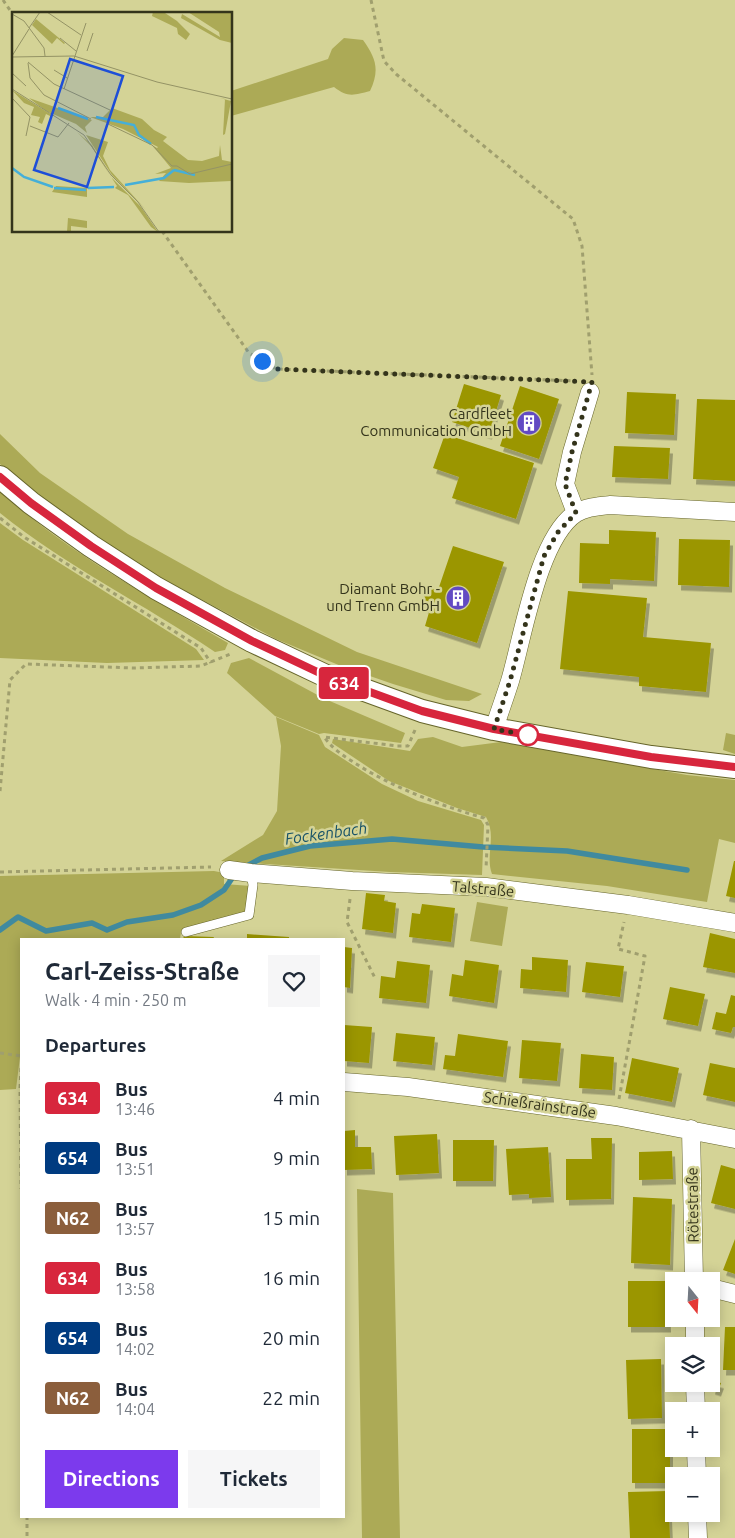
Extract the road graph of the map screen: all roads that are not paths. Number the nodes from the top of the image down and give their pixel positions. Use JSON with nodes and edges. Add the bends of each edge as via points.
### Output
{"nodes":[{"id":1,"x":591,"y":387,"type":"road end"},
{"id":2,"x":0,"y":477,"type":"edge"},
{"id":3,"x":735,"y":512,"type":"edge"},
{"id":4,"x":576,"y":513,"type":"junction"},
{"id":5,"x":494,"y":729,"type":"junction"},
{"id":6,"x":735,"y":767,"type":"edge"},
{"id":7,"x":229,"y":870,"type":"road end"},
{"id":8,"x":252,"y":873,"type":"junction"},
{"id":9,"x":735,"y":924,"type":"edge"},
{"id":10,"x":186,"y":932,"type":"dead end"},
{"id":11,"x":345,"y":1082,"type":"edge"},
{"id":12,"x":691,"y":1129,"type":"junction"},
{"id":13,"x":735,"y":1139,"type":"edge"},
{"id":14,"x":694,"y":1272,"type":"edge"},
{"id":15,"x":720,"y":1290,"type":"edge"},
{"id":16,"x":735,"y":1294,"type":"edge"},
{"id":17,"x":697,"y":1522,"type":"edge"},
{"id":18,"x":698,"y":1538,"type":"edge"}],
"edges":[{"from":1,"to":4,"type":"street","via":[[565,484]]},
{"from":2,"to":5,"type":"street","via":[[91,546],[164,593],[252,641],[326,676],[422,711]]},
{"from":3,"to":4,"type":"street","via":[[610,505]]},
{"from":4,"to":5,"type":"street","via":[[558,532],[544,556]]},
{"from":5,"to":6,"type":"street","via":[[651,757]]},
{"from":7,"to":8,"type":"street","name":"Talstraße"},
{"from":8,"to":9,"type":"street","name":"Talstraße","via":[[486,887],[628,905]]},
{"from":8,"to":10,"type":"lane","via":[[249,915]]},
{"from":11,"to":12,"type":"street","name":"Schießrainstraße","via":[[408,1087]]},
{"from":12,"to":13,"type":"street","name":"Schießrainstraße"},
{"from":12,"to":14,"type":"street","name":"Rötestraße"},
{"from":15,"to":16,"type":"street"},
{"from":17,"to":18,"type":"street"}]}
